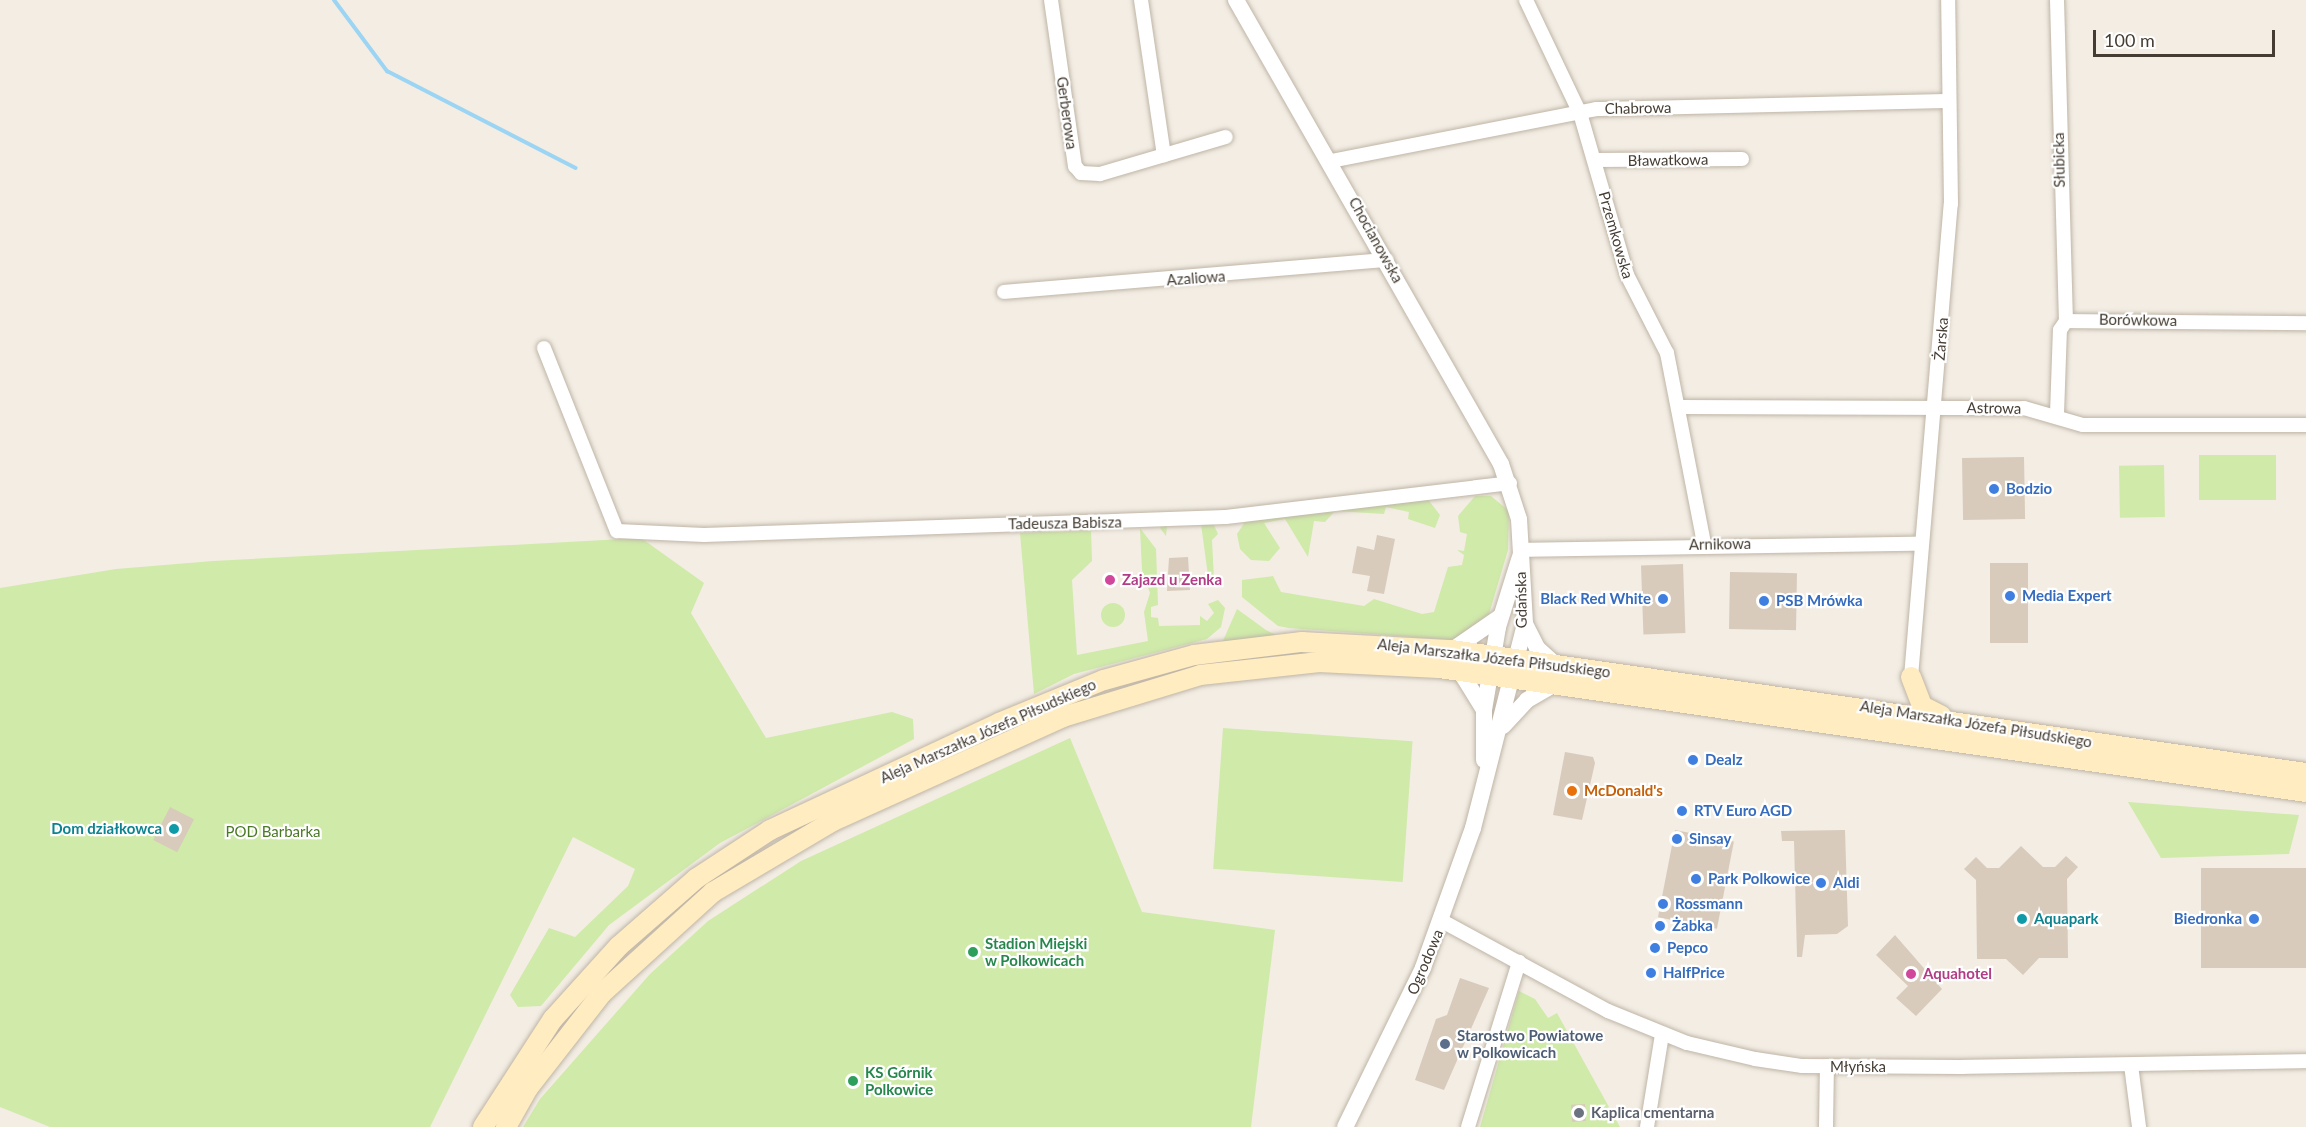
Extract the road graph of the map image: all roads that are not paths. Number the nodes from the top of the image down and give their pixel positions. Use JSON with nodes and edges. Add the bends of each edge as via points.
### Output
{"nodes":[{"id":1,"x":1051,"y":0,"type":"edge"},
{"id":2,"x":1141,"y":0,"type":"edge"},
{"id":3,"x":1236,"y":0,"type":"edge"},
{"id":4,"x":1526,"y":0,"type":"edge"},
{"id":5,"x":1948,"y":0,"type":"edge"},
{"id":6,"x":2057,"y":0,"type":"edge"},
{"id":7,"x":1949,"y":101,"type":"junction"},
{"id":8,"x":1580,"y":113,"type":"junction"},
{"id":9,"x":1226,"y":137,"type":"dead end"},
{"id":10,"x":1164,"y":154,"type":"junction"},
{"id":11,"x":1742,"y":159,"type":"dead end"},
{"id":12,"x":1595,"y":160,"type":"junction"},
{"id":13,"x":1331,"y":161,"type":"junction"},
{"id":14,"x":1387,"y":260,"type":"junction"},
{"id":15,"x":1004,"y":292,"type":"dead end"},
{"id":16,"x":2066,"y":321,"type":"junction"},
{"id":17,"x":2306,"y":323,"type":"edge"},
{"id":18,"x":544,"y":348,"type":"dead end"},
{"id":19,"x":1679,"y":407,"type":"junction"},
{"id":20,"x":1935,"y":407,"type":"junction"},
{"id":21,"x":2057,"y":414,"type":"junction"},
{"id":22,"x":2306,"y":425,"type":"edge"},
{"id":23,"x":1510,"y":483,"type":"junction"},
{"id":24,"x":1704,"y":544,"type":"junction"},
{"id":25,"x":1921,"y":544,"type":"junction"},
{"id":26,"x":1520,"y":554,"type":"junction"},
{"id":27,"x":1500,"y":617,"type":"junction"},
{"id":28,"x":1525,"y":624,"type":"junction"},
{"id":29,"x":1452,"y":650,"type":"junction"},
{"id":30,"x":1517,"y":658,"type":"junction"},
{"id":31,"x":1556,"y":665,"type":"junction"},
{"id":32,"x":1492,"y":666,"type":"junction"},
{"id":33,"x":1460,"y":671,"type":"junction"},
{"id":34,"x":1911,"y":677,"type":"junction"},
{"id":35,"x":1512,"y":678,"type":"junction"},
{"id":36,"x":1553,"y":685,"type":"junction"},
{"id":37,"x":1857,"y":706,"type":"junction"},
{"id":38,"x":1484,"y":710,"type":"junction"},
{"id":39,"x":1958,"y":723,"type":"junction"},
{"id":40,"x":1499,"y":731,"type":"junction"},
{"id":41,"x":2306,"y":773,"type":"edge"},
{"id":42,"x":1483,"y":787,"type":"junction"},
{"id":43,"x":2306,"y":792,"type":"edge"},
{"id":44,"x":1442,"y":921,"type":"junction"},
{"id":45,"x":1519,"y":962,"type":"junction"},
{"id":46,"x":1662,"y":1034,"type":"junction"},
{"id":47,"x":2306,"y":1061,"type":"edge"},
{"id":48,"x":2131,"y":1065,"type":"junction"},
{"id":49,"x":1827,"y":1066,"type":"junction"},
{"id":50,"x":483,"y":1127,"type":"edge"},
{"id":51,"x":506,"y":1127,"type":"edge"},
{"id":52,"x":1345,"y":1127,"type":"edge"},
{"id":53,"x":1468,"y":1127,"type":"edge"},
{"id":54,"x":1647,"y":1127,"type":"edge"},
{"id":55,"x":1826,"y":1127,"type":"edge"},
{"id":56,"x":2139,"y":1127,"type":"edge"}],
"edges":[{"from":1,"to":10,"type":"street","name":"Gerberowa","via":[[1075,166],[1089,176]]},
{"from":2,"to":10,"type":"street"},
{"from":3,"to":13,"type":"street","name":"Chocianowska"},
{"from":4,"to":8,"type":"street","name":"Przemkowska"},
{"from":5,"to":7,"type":"street","name":"Żarska"},
{"from":6,"to":16,"type":"street","name":"Słubicka"},
{"from":7,"to":8,"type":"street","name":"Chabrowa"},
{"from":7,"to":20,"type":"street","name":"Żarska","via":[[1951,204]]},
{"from":8,"to":12,"type":"street","name":"Przemkowska"},
{"from":8,"to":13,"type":"street","name":"Chabrowa"},
{"from":9,"to":10,"type":"street","name":"Gerberowa"},
{"from":11,"to":12,"type":"street","name":"Bławatkowa"},
{"from":12,"to":19,"type":"street","name":"Przemkowska","via":[[1627,274],[1667,353]]},
{"from":13,"to":14,"type":"street","name":"Chocianowska"},
{"from":14,"to":15,"type":"street","name":"Azaliowa"},
{"from":14,"to":23,"type":"street","name":"Chocianowska"},
{"from":16,"to":17,"type":"street","name":"Borówkowa"},
{"from":16,"to":21,"type":"street","via":[[2060,330]]},
{"from":18,"to":23,"type":"street","name":"Tadeusza Babisza","via":[[617,531],[704,535],[1227,517]]},
{"from":19,"to":20,"type":"street","name":"Astrowa"},
{"from":19,"to":24,"type":"street","name":"Przemkowska"},
{"from":20,"to":21,"type":"street","name":"Astrowa"},
{"from":20,"to":25,"type":"street","name":"Żarska"},
{"from":21,"to":22,"type":"street","name":"Astrowa","via":[[2083,424]]},
{"from":23,"to":26,"type":"street","name":"Gdańska"},
{"from":24,"to":25,"type":"street","name":"Arnikowa"},
{"from":24,"to":26,"type":"street","name":"Arnikowa"},
{"from":25,"to":34,"type":"street","name":"Żarska"},
{"from":26,"to":27,"type":"street","name":"Gdańska"},
{"from":26,"to":28,"type":"street","name":"Gdańska"},
{"from":27,"to":29,"type":"street"},
{"from":27,"to":32,"type":"street","name":"Gdańska"},
{"from":28,"to":30,"type":"street","name":"Gdańska"},
{"from":28,"to":31,"type":"street","via":[[1537,648]]},
{"from":29,"to":32,"type":"main road","name":"Aleja Marszałka Józefa Piłsudskiego"},
{"from":29,"to":50,"type":"main road","name":"Aleja Marszałka Józefa Piłsudskiego","via":[[1302,642],[1163,663],[1056,698],[770,830],[698,878],[619,946],[553,1019]]},
{"from":30,"to":31,"type":"main road","name":"Aleja Marszałka Józefa Piłsudskiego"},
{"from":30,"to":32,"type":"main road","name":"Aleja Marszałka Józefa Piłsudskiego"},
{"from":30,"to":35,"type":"street","name":"Gdańska"},
{"from":31,"to":37,"type":"main road","name":"Aleja Marszałka Józefa Piłsudskiego"},
{"from":32,"to":33,"type":"main road","name":"Aleja Marszałka Józefa Piłsudskiego"},
{"from":32,"to":35,"type":"main road","name":"Aleja Marszałka Józefa Piłsudskiego"},
{"from":32,"to":38,"type":"street","name":"Ogrodowa"},
{"from":33,"to":38,"type":"street"},
{"from":33,"to":51,"type":"main road","name":"Aleja Marszałka Józefa Piłsudskiego","via":[[1319,662],[1161,684],[1063,717],[833,822],[712,892],[663,932],[572,1028]]},
{"from":34,"to":37,"type":"main road","via":[[1893,700]]},
{"from":34,"to":39,"type":"main road","via":[[1922,706]]},
{"from":35,"to":36,"type":"main road","name":"Aleja Marszałka Józefa Piłsudskiego"},
{"from":35,"to":40,"type":"street","name":"Ogrodowa"},
{"from":36,"to":40,"type":"street","via":[[1518,707]]},
{"from":36,"to":43,"type":"main road","name":"Aleja Marszałka Józefa Piłsudskiego"},
{"from":37,"to":39,"type":"main road","name":"Aleja Marszałka Józefa Piłsudskiego"},
{"from":38,"to":42,"type":"street","name":"Ogrodowa"},
{"from":39,"to":41,"type":"main road","name":"Aleja Marszałka Józefa Piłsudskiego"},
{"from":40,"to":42,"type":"street","name":"Ogrodowa"},
{"from":42,"to":44,"type":"street","name":"Ogrodowa"},
{"from":44,"to":45,"type":"street","name":"Młyńska"},
{"from":44,"to":52,"type":"street","name":"Ogrodowa"},
{"from":45,"to":46,"type":"street","name":"Młyńska"},
{"from":45,"to":53,"type":"street"},
{"from":46,"to":49,"type":"street","name":"Młyńska","via":[[1755,1059]]},
{"from":46,"to":54,"type":"street"},
{"from":47,"to":48,"type":"street","name":"Młyńska"},
{"from":48,"to":49,"type":"street","name":"Młyńska"},
{"from":48,"to":56,"type":"street"},
{"from":49,"to":55,"type":"street"}]}
